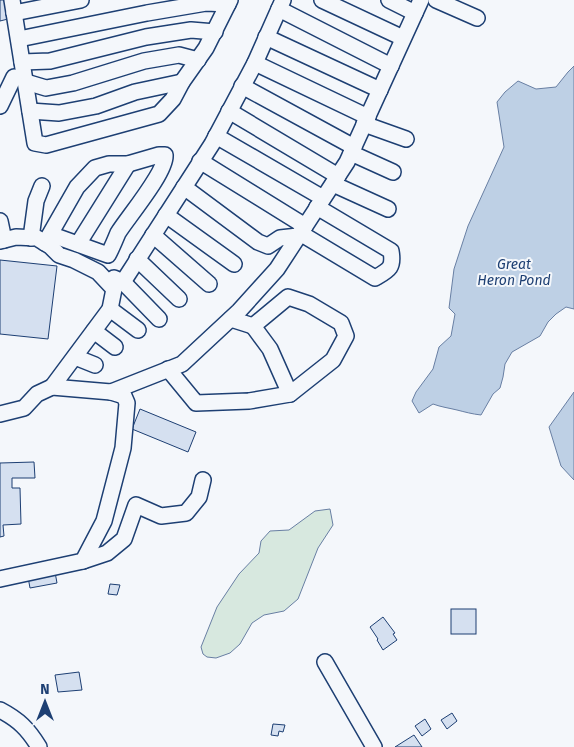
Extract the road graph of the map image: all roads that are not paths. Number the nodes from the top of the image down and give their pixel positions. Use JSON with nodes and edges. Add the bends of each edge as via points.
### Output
{"nodes":[{"id":1,"x":81,"y":0,"type":"edge"},
{"id":2,"x":322,"y":0,"type":"edge"},
{"id":3,"x":389,"y":0,"type":"edge"},
{"id":4,"x":436,"y":0,"type":"edge"},
{"id":5,"x":229,"y":2,"type":"edge"},
{"id":6,"x":281,"y":5,"type":"edge"},
{"id":7,"x":418,"y":6,"type":"edge"},
{"id":8,"x":13,"y":7,"type":"edge"},
{"id":9,"x":476,"y":18,"type":"dead end"},
{"id":10,"x":215,"y":32,"type":"junction"},
{"id":11,"x":266,"y":36,"type":"junction"},
{"id":12,"x":403,"y":38,"type":"junction"},
{"id":13,"x":19,"y":39,"type":"junction"},
{"id":14,"x":198,"y":60,"type":"junction"},
{"id":15,"x":255,"y":63,"type":"junction"},
{"id":16,"x":391,"y":66,"type":"junction"},
{"id":17,"x":17,"y":75,"type":"edge"},
{"id":18,"x":182,"y":82,"type":"junction"},
{"id":19,"x":242,"y":86,"type":"junction"},
{"id":20,"x":380,"y":90,"type":"junction"},
{"id":21,"x":0,"y":106,"type":"edge"},
{"id":22,"x":30,"y":111,"type":"junction"},
{"id":23,"x":229,"y":111,"type":"junction"},
{"id":24,"x":366,"y":120,"type":"junction"},
{"id":25,"x":216,"y":136,"type":"junction"},
{"id":26,"x":406,"y":139,"type":"dead end"},
{"id":27,"x":353,"y":150,"type":"junction"},
{"id":28,"x":200,"y":162,"type":"junction"},
{"id":29,"x":128,"y":164,"type":"junction"},
{"id":30,"x":393,"y":172,"type":"dead end"},
{"id":31,"x":335,"y":180,"type":"junction"},
{"id":32,"x":42,"y":186,"type":"dead end"},
{"id":33,"x":184,"y":187,"type":"junction"},
{"id":34,"x":320,"y":203,"type":"junction"},
{"id":35,"x":388,"y":209,"type":"dead end"},
{"id":36,"x":166,"y":215,"type":"junction"},
{"id":37,"x":0,"y":220,"type":"edge"},
{"id":38,"x":301,"y":232,"type":"junction"},
{"id":39,"x":153,"y":235,"type":"junction"},
{"id":40,"x":2,"y":240,"type":"edge"},
{"id":41,"x":38,"y":240,"type":"junction"},
{"id":42,"x":78,"y":244,"type":"junction"},
{"id":43,"x":137,"y":259,"type":"junction"},
{"id":44,"x":234,"y":264,"type":"dead end"},
{"id":45,"x":98,"y":272,"type":"junction"},
{"id":46,"x":123,"y":282,"type":"junction"},
{"id":47,"x":209,"y":284,"type":"dead end"},
{"id":48,"x":179,"y":299,"type":"dead end"},
{"id":49,"x":110,"y":309,"type":"junction"},
{"id":50,"x":159,"y":319,"type":"dead end"},
{"id":51,"x":231,"y":319,"type":"junction"},
{"id":52,"x":253,"y":326,"type":"junction"},
{"id":53,"x":138,"y":330,"type":"dead end"},
{"id":54,"x":94,"y":331,"type":"junction"},
{"id":55,"x":115,"y":347,"type":"dead end"},
{"id":56,"x":74,"y":357,"type":"junction"},
{"id":57,"x":95,"y":365,"type":"dead end"},
{"id":58,"x":168,"y":369,"type":"junction"},
{"id":59,"x":52,"y":387,"type":"junction"},
{"id":60,"x":111,"y":392,"type":"junction"},
{"id":61,"x":290,"y":394,"type":"junction"},
{"id":62,"x":0,"y":414,"type":"edge"},
{"id":63,"x":203,"y":480,"type":"dead end"},
{"id":64,"x":83,"y":561,"type":"junction"},
{"id":65,"x":0,"y":579,"type":"edge"},
{"id":66,"x":325,"y":662,"type":"dead end"},
{"id":67,"x":6,"y":714,"type":"edge"},
{"id":68,"x":40,"y":747,"type":"edge"},
{"id":69,"x":374,"y":747,"type":"edge"}],
"edges":[{"from":1,"to":8,"type":"street"},
{"from":2,"to":12,"type":"street"},
{"from":3,"to":7,"type":"street"},
{"from":4,"to":9,"type":"street"},
{"from":5,"to":10,"type":"street"},
{"from":5,"to":13,"type":"street","via":[[147,13]]},
{"from":6,"to":11,"type":"street"},
{"from":6,"to":16,"type":"street"},
{"from":7,"to":12,"type":"street"},
{"from":8,"to":13,"type":"street"},
{"from":10,"to":14,"type":"street"},
{"from":10,"to":17,"type":"street","via":[[191,30],[146,36],[50,61]]},
{"from":11,"to":15,"type":"street"},
{"from":11,"to":20,"type":"street"},
{"from":12,"to":16,"type":"street"},
{"from":13,"to":17,"type":"street"},
{"from":14,"to":17,"type":"street","via":[[179,55],[144,61],[46,88]]},
{"from":14,"to":18,"type":"street"},
{"from":15,"to":19,"type":"street"},
{"from":15,"to":24,"type":"street"},
{"from":16,"to":20,"type":"street"},
{"from":17,"to":21,"type":"street"},
{"from":17,"to":22,"type":"street"},
{"from":18,"to":22,"type":"street","via":[[135,92],[96,106],[59,113]]},
{"from":18,"to":22,"type":"street","via":[[173,99],[159,114],[46,145],[36,143]]},
{"from":19,"to":23,"type":"street"},
{"from":19,"to":27,"type":"street"},
{"from":20,"to":24,"type":"street"},
{"from":23,"to":25,"type":"street"},
{"from":23,"to":31,"type":"street"},
{"from":24,"to":26,"type":"street"},
{"from":24,"to":27,"type":"street"},
{"from":25,"to":28,"type":"street"},
{"from":25,"to":34,"type":"street"},
{"from":27,"to":30,"type":"street"},
{"from":27,"to":31,"type":"street"},
{"from":28,"to":33,"type":"street"},
{"from":28,"to":38,"type":"street"},
{"from":29,"to":41,"type":"street","via":[[95,168]]},
{"from":29,"to":42,"type":"street"},
{"from":29,"to":42,"type":"street","via":[[159,155],[165,155],[166,160],[118,233],[108,255]]},
{"from":31,"to":34,"type":"street"},
{"from":31,"to":35,"type":"street"},
{"from":32,"to":41,"type":"street","via":[[36,201]]},
{"from":33,"to":36,"type":"street"},
{"from":33,"to":38,"type":"street","via":[[268,246],[280,238]]},
{"from":34,"to":38,"type":"street"},
{"from":34,"to":38,"type":"street","via":[[391,251],[393,260],[388,271],[375,278]]},
{"from":36,"to":39,"type":"street"},
{"from":36,"to":44,"type":"street"},
{"from":37,"to":40,"type":"street"},
{"from":38,"to":51,"type":"street","via":[[277,269]]},
{"from":39,"to":43,"type":"street"},
{"from":39,"to":47,"type":"street"},
{"from":40,"to":41,"type":"street","via":[[16,237]]},
{"from":41,"to":42,"type":"street","via":[[58,237]]},
{"from":41,"to":45,"type":"street","via":[[58,255]]},
{"from":43,"to":46,"type":"street"},
{"from":43,"to":48,"type":"street"},
{"from":45,"to":46,"type":"street"},
{"from":45,"to":49,"type":"street","via":[[114,289]]},
{"from":46,"to":50,"type":"street"},
{"from":49,"to":53,"type":"street"},
{"from":49,"to":54,"type":"street"},
{"from":51,"to":52,"type":"street"},
{"from":51,"to":58,"type":"street","via":[[182,364]]},
{"from":52,"to":61,"type":"street","via":[[270,349]]},
{"from":52,"to":61,"type":"street","via":[[288,297],[308,304],[341,323],[346,336],[333,360]]},
{"from":54,"to":55,"type":"street"},
{"from":54,"to":56,"type":"street"},
{"from":56,"to":57,"type":"street"},
{"from":56,"to":59,"type":"street"},
{"from":58,"to":60,"type":"street"},
{"from":58,"to":61,"type":"street","via":[[196,403],[249,401]]},
{"from":59,"to":60,"type":"street"},
{"from":59,"to":62,"type":"street","via":[[37,394],[24,408]]},
{"from":60,"to":64,"type":"street","via":[[124,396],[127,403],[122,448],[104,522]]},
{"from":63,"to":64,"type":"street","via":[[200,497],[186,513],[161,516],[136,504],[124,539],[107,553]]},
{"from":64,"to":65,"type":"street"},
{"from":66,"to":69,"type":"street"},
{"from":67,"to":68,"type":"street","via":[[30,732]]}]}
